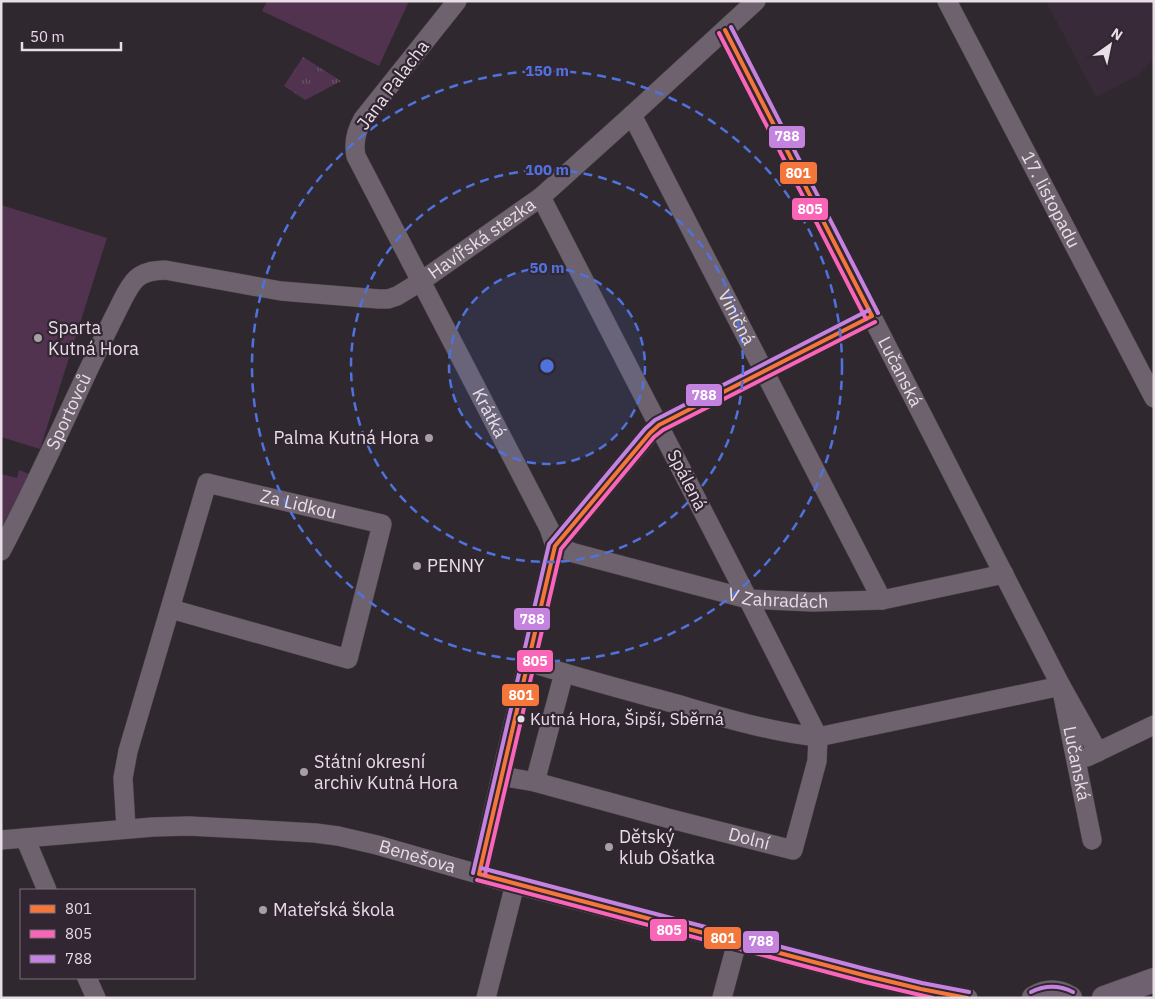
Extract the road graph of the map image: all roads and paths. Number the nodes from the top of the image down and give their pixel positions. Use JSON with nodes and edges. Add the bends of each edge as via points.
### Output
{"nodes":[{"id":1,"x":457,"y":1,"type":"edge"},
{"id":2,"x":756,"y":1,"type":"edge"},
{"id":3,"x":947,"y":1,"type":"edge"},
{"id":4,"x":725,"y":30,"type":"junction"},
{"id":5,"x":632,"y":115,"type":"junction"},
{"id":6,"x":541,"y":197,"type":"junction"},
{"id":7,"x":140,"y":275,"type":"joint"},
{"id":8,"x":420,"y":282,"type":"junction"},
{"id":9,"x":872,"y":316,"type":"junction"},
{"id":10,"x":764,"y":372,"type":"junction"},
{"id":11,"x":1154,"y":398,"type":"edge"},
{"id":12,"x":659,"y":425,"type":"junction"},
{"id":13,"x":555,"y":546,"type":"junction"},
{"id":14,"x":1,"y":551,"type":"edge"},
{"id":15,"x":1004,"y":574,"type":"junction"},
{"id":16,"x":748,"y":599,"type":"junction"},
{"id":17,"x":882,"y":600,"type":"junction"},
{"id":18,"x":171,"y":609,"type":"junction"},
{"id":19,"x":528,"y":662,"type":"junction"},
{"id":20,"x":564,"y":673,"type":"junction"},
{"id":21,"x":1061,"y":686,"type":"junction"},
{"id":22,"x":1154,"y":725,"type":"edge"},
{"id":23,"x":818,"y":737,"type":"junction"},
{"id":24,"x":1098,"y":752,"type":"junction"},
{"id":25,"x":1077,"y":762,"type":"junction"},
{"id":26,"x":501,"y":776,"type":"junction"},
{"id":27,"x":535,"y":782,"type":"junction"},
{"id":28,"x":126,"y":828,"type":"junction"},
{"id":29,"x":25,"y":838,"type":"junction"},
{"id":30,"x":1,"y":840,"type":"edge"},
{"id":31,"x":1092,"y":840,"type":"dead end"},
{"id":32,"x":479,"y":874,"type":"junction"},
{"id":33,"x":515,"y":884,"type":"junction"},
{"id":34,"x":47,"y":889,"type":"edge"},
{"id":35,"x":737,"y":942,"type":"junction"},
{"id":36,"x":87,"y":979,"type":"edge"},
{"id":37,"x":1154,"y":980,"type":"edge"},
{"id":38,"x":1154,"y":994,"type":"edge"},
{"id":39,"x":96,"y":998,"type":"edge"},
{"id":40,"x":486,"y":998,"type":"edge"},
{"id":41,"x":722,"y":998,"type":"edge"},
{"id":42,"x":968,"y":998,"type":"edge"},
{"id":43,"x":1034,"y":998,"type":"edge"},
{"id":44,"x":1070,"y":998,"type":"edge"},
{"id":45,"x":1104,"y":998,"type":"edge"},
{"id":46,"x":1144,"y":998,"type":"edge"}],
"edges":[{"from":1,"to":8,"type":"street","name":"Jana Palacha","via":[[367,112],[355,137],[356,156]]},
{"from":2,"to":4,"type":"street","name":"Havířská stezka"},
{"from":3,"to":11,"type":"street","name":"17. listopadu"},
{"from":4,"to":5,"type":"street","name":"Havířská stezka"},
{"from":4,"to":9,"type":"street","name":"Lučanská"},
{"from":5,"to":6,"type":"street","name":"Havířská stezka"},
{"from":5,"to":10,"type":"street","name":"Viničná"},
{"from":6,"to":8,"type":"street","name":"Havířská stezka"},
{"from":6,"to":12,"type":"street","name":"Spálená"},
{"from":7,"to":8,"type":"street","name":"Havířská stezka","via":[[165,270],[281,291],[379,299],[397,296]]},
{"from":7,"to":14,"type":"street","name":"Sportovců","via":[[117,311]]},
{"from":8,"to":13,"type":"street","name":"Krátká"},
{"from":9,"to":10,"type":"street"},
{"from":9,"to":15,"type":"street","name":"Lučanská"},
{"from":10,"to":12,"type":"street"},
{"from":10,"to":17,"type":"street","name":"Viničná"},
{"from":12,"to":13,"type":"street"},
{"from":12,"to":16,"type":"street","name":"Spálená"},
{"from":13,"to":16,"type":"street","name":"V Zahradách"},
{"from":13,"to":19,"type":"street"},
{"from":15,"to":17,"type":"street","name":"V Zahradách"},
{"from":15,"to":21,"type":"street","name":"Lučanská"},
{"from":16,"to":17,"type":"street","name":"V Zahradách","via":[[813,602]]},
{"from":16,"to":23,"type":"street","name":"Spálená"},
{"from":18,"to":18,"type":"street","name":"Za Lidkou","via":[[207,483],[382,524],[355,661]]},
{"from":18,"to":28,"type":"street","name":"Za Lidkou","via":[[123,778]]},
{"from":19,"to":20,"type":"street"},
{"from":19,"to":26,"type":"street"},
{"from":20,"to":23,"type":"street","via":[[724,718]]},
{"from":20,"to":27,"type":"street"},
{"from":21,"to":23,"type":"street"},
{"from":21,"to":24,"type":"street","name":"Lučanská"},
{"from":21,"to":25,"type":"street","name":"Lučanská"},
{"from":22,"to":24,"type":"street"},
{"from":23,"to":27,"type":"street","name":"Dolní","via":[[817,761],[793,850]]},
{"from":24,"to":25,"type":"street"},
{"from":25,"to":31,"type":"street","name":"Lučanská"},
{"from":26,"to":27,"type":"street","name":"Dolní"},
{"from":26,"to":32,"type":"street"},
{"from":28,"to":29,"type":"street","name":"Benešova"},
{"from":28,"to":32,"type":"street","name":"Benešova","via":[[189,826],[327,834]]},
{"from":29,"to":30,"type":"street","name":"Benešova"},
{"from":29,"to":34,"type":"street"},
{"from":32,"to":33,"type":"street","name":"Benešova"},
{"from":33,"to":35,"type":"street","name":"Benešova"},
{"from":33,"to":40,"type":"street"},
{"from":35,"to":41,"type":"street"},
{"from":35,"to":42,"type":"street","name":"Benešova"},
{"from":36,"to":39,"type":"street"},
{"from":37,"to":45,"type":"main road"},
{"from":38,"to":46,"type":"main road"},
{"from":43,"to":44,"type":"main road","via":[[1056,992]]}]}
